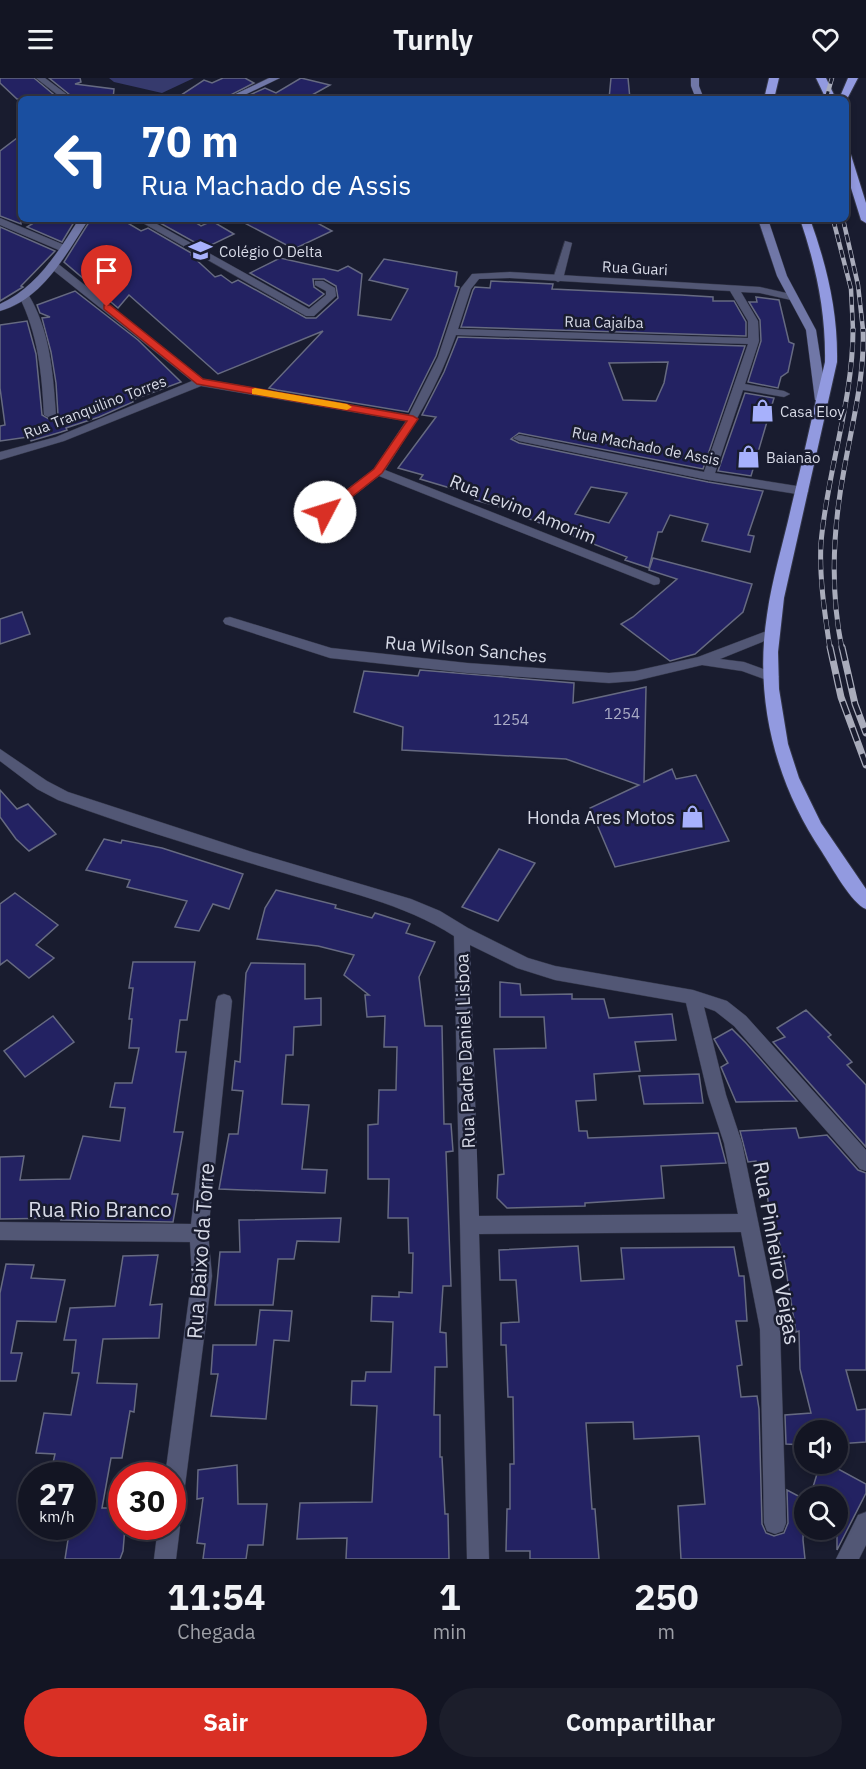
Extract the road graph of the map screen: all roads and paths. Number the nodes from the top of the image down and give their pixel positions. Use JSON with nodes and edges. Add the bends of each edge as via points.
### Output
{"nodes":[{"id":1,"x":40,"y":78,"type":"edge"},
{"id":2,"x":276,"y":78,"type":"edge"},
{"id":3,"x":695,"y":78,"type":"edge"},
{"id":4,"x":774,"y":78,"type":"edge"},
{"id":5,"x":821,"y":78,"type":"edge"},
{"id":6,"x":849,"y":80,"type":"edge"},
{"id":7,"x":65,"y":96,"type":"edge"},
{"id":8,"x":237,"y":96,"type":"edge"},
{"id":9,"x":699,"y":96,"type":"edge"},
{"id":10,"x":770,"y":96,"type":"edge"},
{"id":11,"x":830,"y":96,"type":"edge"},
{"id":12,"x":845,"y":96,"type":"edge"},
{"id":13,"x":849,"y":164,"type":"edge"},
{"id":14,"x":866,"y":220,"type":"edge"},
{"id":15,"x":0,"y":221,"type":"edge"},
{"id":16,"x":82,"y":222,"type":"edge"},
{"id":17,"x":146,"y":222,"type":"edge"},
{"id":18,"x":765,"y":222,"type":"edge"},
{"id":19,"x":806,"y":222,"type":"edge"},
{"id":20,"x":568,"y":243,"type":"dead end"},
{"id":21,"x":65,"y":249,"type":"junction"},
{"id":22,"x":53,"y":265,"type":"junction"},
{"id":23,"x":558,"y":279,"type":"junction"},
{"id":24,"x":319,"y":283,"type":"dead end"},
{"id":25,"x":734,"y":289,"type":"junction"},
{"id":26,"x":24,"y":296,"type":"junction"},
{"id":27,"x":791,"y":297,"type":"junction"},
{"id":28,"x":0,"y":308,"type":"edge"},
{"id":29,"x":452,"y":332,"type":"junction"},
{"id":30,"x":754,"y":341,"type":"junction"},
{"id":31,"x":200,"y":382,"type":"junction"},
{"id":32,"x":739,"y":386,"type":"junction"},
{"id":33,"x":784,"y":394,"type":"dead end"},
{"id":34,"x":821,"y":400,"type":"junction"},
{"id":35,"x":50,"y":415,"type":"dead end"},
{"id":36,"x":413,"y":419,"type":"junction"},
{"id":37,"x":519,"y":438,"type":"dead end"},
{"id":38,"x":0,"y":456,"type":"edge"},
{"id":39,"x":378,"y":471,"type":"junction"},
{"id":40,"x":708,"y":476,"type":"junction"},
{"id":41,"x":802,"y":491,"type":"junction"},
{"id":42,"x":325,"y":512,"type":"dead end"},
{"id":43,"x":654,"y":581,"type":"dead end"},
{"id":44,"x":230,"y":621,"type":"dead end"},
{"id":45,"x":772,"y":633,"type":"junction"},
{"id":46,"x":701,"y":661,"type":"junction"},
{"id":47,"x":772,"y":677,"type":"junction"},
{"id":48,"x":0,"y":754,"type":"edge"},
{"id":49,"x":866,"y":902,"type":"edge"},
{"id":50,"x":462,"y":933,"type":"junction"},
{"id":51,"x":693,"y":997,"type":"junction"},
{"id":52,"x":224,"y":1001,"type":"dead end"},
{"id":53,"x":866,"y":1163,"type":"edge"},
{"id":54,"x":747,"y":1223,"type":"junction"},
{"id":55,"x":470,"y":1225,"type":"junction"},
{"id":56,"x":0,"y":1231,"type":"edge"},
{"id":57,"x":200,"y":1233,"type":"junction"},
{"id":58,"x":177,"y":1462,"type":"edge"},
{"id":59,"x":775,"y":1523,"type":"dead end"},
{"id":60,"x":866,"y":1523,"type":"edge"},
{"id":61,"x":167,"y":1540,"type":"edge"},
{"id":62,"x":165,"y":1559,"type":"edge"},
{"id":63,"x":478,"y":1559,"type":"edge"},
{"id":64,"x":847,"y":1559,"type":"edge"}],
"edges":[{"from":1,"to":7,"type":"street"},
{"from":2,"to":8,"type":"main road"},
{"from":3,"to":9,"type":"main road"},
{"from":4,"to":10,"type":"highway"},
{"from":5,"to":11,"type":"highway"},
{"from":6,"to":12,"type":"highway"},
{"from":13,"to":14,"type":"highway"},
{"from":15,"to":21,"type":"street"},
{"from":16,"to":21,"type":"main road"},
{"from":17,"to":24,"type":"street","via":[[310,314],[331,296],[332,290]]},
{"from":18,"to":27,"type":"main road"},
{"from":19,"to":34,"type":"highway","via":[[831,317],[831,362]]},
{"from":20,"to":23,"type":"street"},
{"from":21,"to":22,"type":"main road"},
{"from":22,"to":26,"type":"main road"},
{"from":22,"to":31,"type":"street"},
{"from":23,"to":25,"type":"street","name":"Rua Guari"},
{"from":23,"to":29,"type":"street","name":"Rua Guari","via":[[476,276],[465,288]]},
{"from":25,"to":27,"type":"street","name":"Rua Guari"},
{"from":25,"to":30,"type":"street","via":[[753,321]]},
{"from":26,"to":28,"type":"main road"},
{"from":26,"to":35,"type":"street","via":[[44,348]]},
{"from":27,"to":34,"type":"main road","via":[[814,341]]},
{"from":29,"to":30,"type":"street","name":"Rua Cajaíba"},
{"from":29,"to":36,"type":"street"},
{"from":30,"to":32,"type":"street"},
{"from":31,"to":36,"type":"street"},
{"from":31,"to":38,"type":"street","name":"Rua Tranquilino Torres","via":[[60,439]]},
{"from":32,"to":33,"type":"street"},
{"from":32,"to":40,"type":"street"},
{"from":34,"to":41,"type":"highway"},
{"from":36,"to":39,"type":"street"},
{"from":37,"to":40,"type":"street","name":"Rua Machado de Assis"},
{"from":39,"to":42,"type":"street"},
{"from":39,"to":43,"type":"street","name":"Rua Levino Amorim"},
{"from":40,"to":41,"type":"street","name":"Rua Machado de Assis"},
{"from":41,"to":45,"type":"highway"},
{"from":44,"to":46,"type":"street","name":"Rua Wilson Sanches","via":[[330,653],[478,669],[609,678]]},
{"from":45,"to":46,"type":"street","name":"Rua Wilson Sanches"},
{"from":45,"to":47,"type":"highway"},
{"from":46,"to":47,"type":"street","name":"Rua Wilson Sanches","via":[[744,667]]},
{"from":47,"to":49,"type":"highway","via":[[776,718],[790,777],[817,832]]},
{"from":48,"to":50,"type":"street","name":"Rua Padre Daniel Lisboa","via":[[63,796],[405,903]]},
{"from":50,"to":51,"type":"street","via":[[523,963],[555,973]]},
{"from":50,"to":55,"type":"street","name":"Rua Padre Daniel Lisboa"},
{"from":51,"to":53,"type":"street","via":[[721,1006],[740,1021]]},
{"from":51,"to":54,"type":"street","name":"Rua Pinheiro Veigas","via":[[729,1128]]},
{"from":52,"to":57,"type":"street","name":"Rua Baixo da Torre"},
{"from":54,"to":55,"type":"street"},
{"from":54,"to":59,"type":"street","name":"Rua Pinheiro Veigas","via":[[770,1329]]},
{"from":55,"to":63,"type":"street","name":"Rua Padre Daniel Lisboa"},
{"from":56,"to":57,"type":"street","name":"Rua Rio Branco"},
{"from":57,"to":58,"type":"street","name":"Rua Baixo da Torre","via":[[202,1275]]},
{"from":60,"to":64,"type":"street"},
{"from":61,"to":62,"type":"street"}]}
